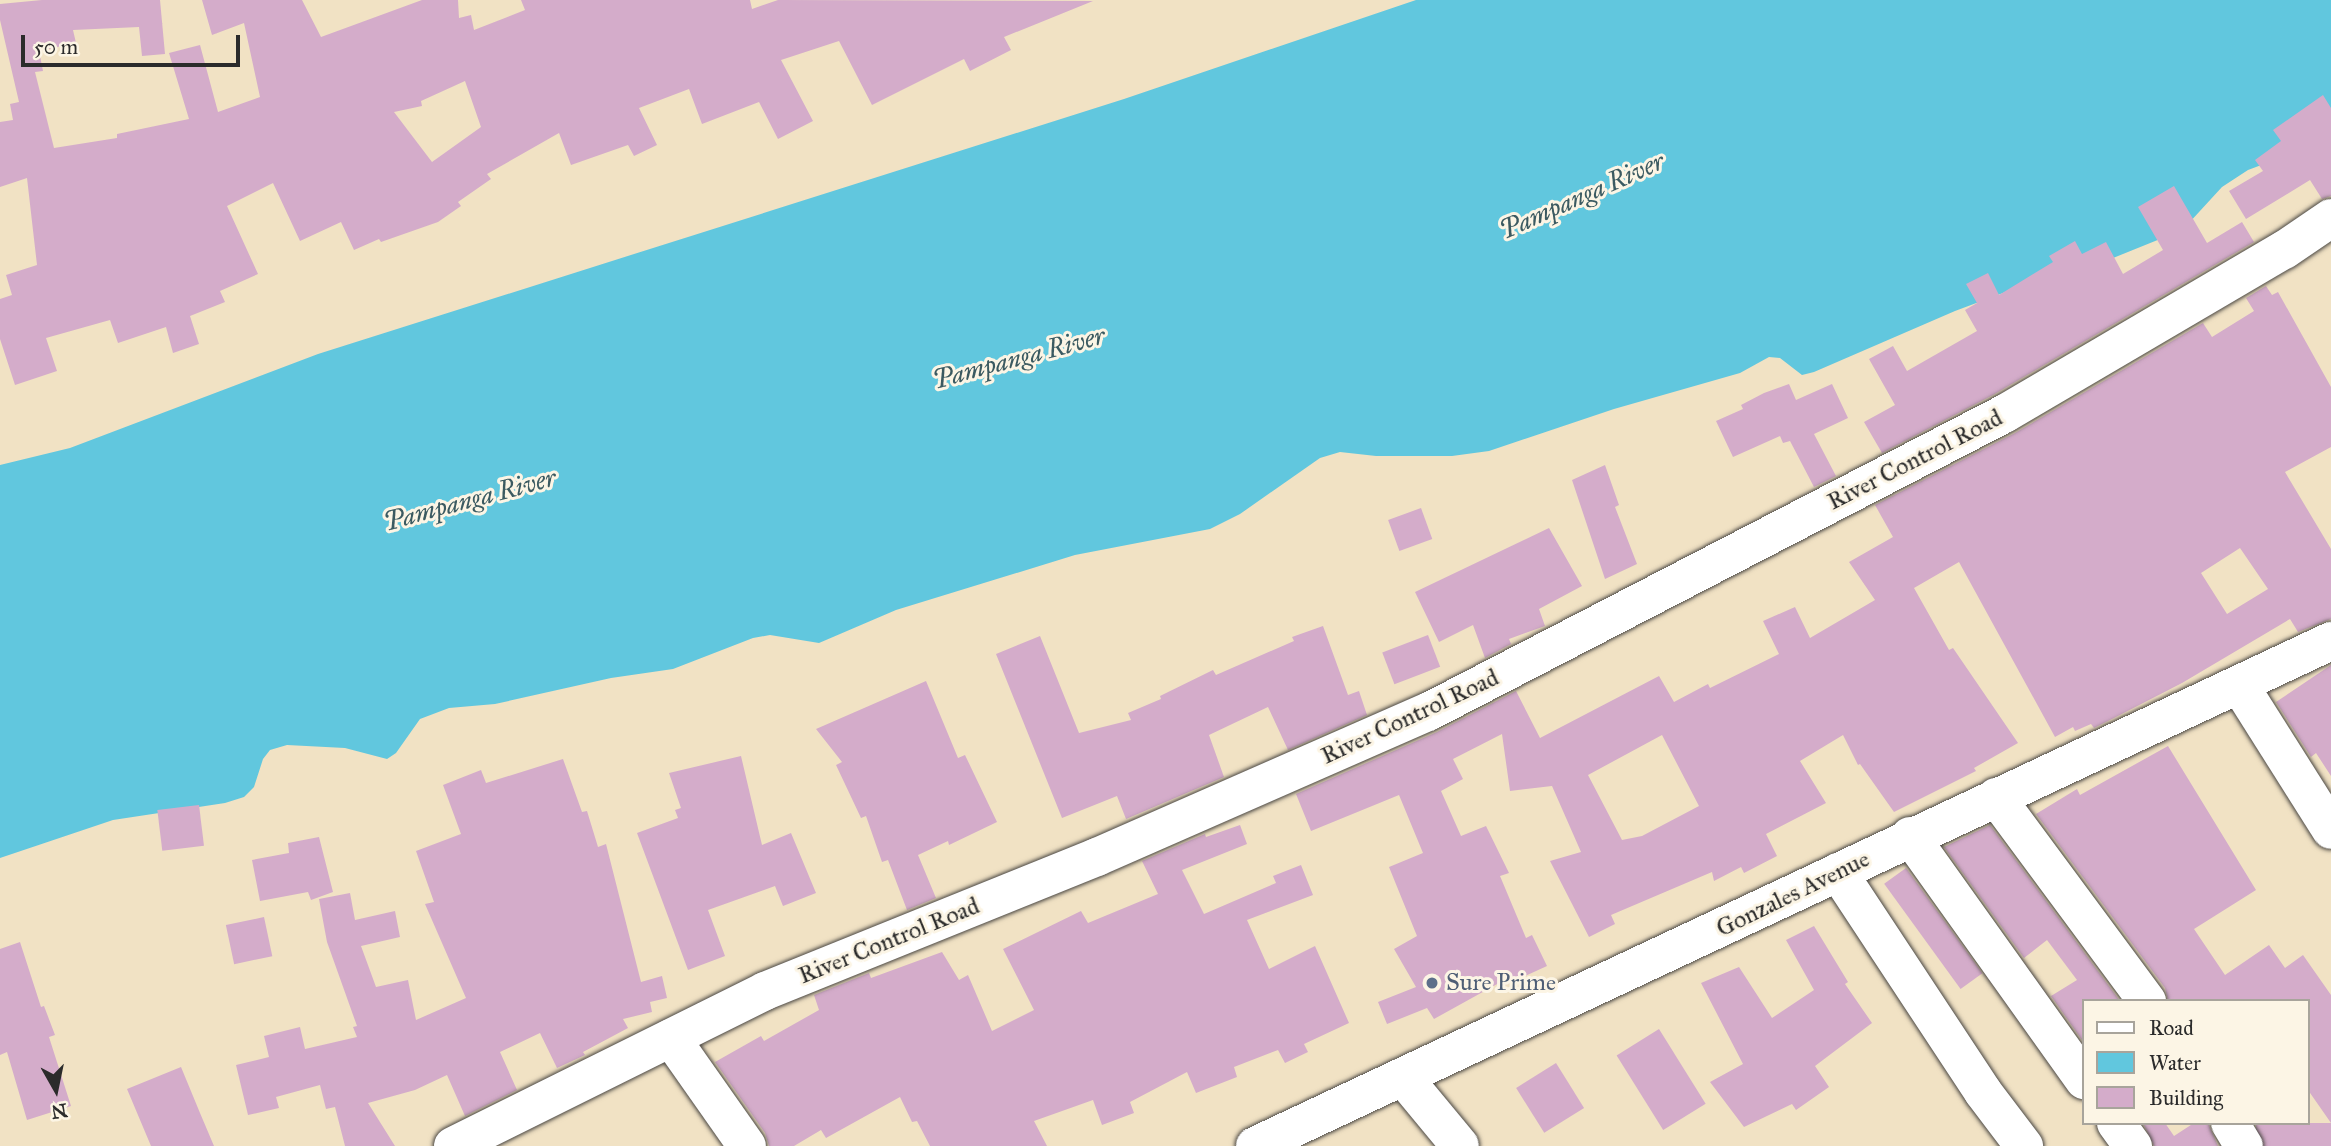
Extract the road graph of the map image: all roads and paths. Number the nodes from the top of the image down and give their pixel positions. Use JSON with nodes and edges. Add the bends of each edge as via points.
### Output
{"nodes":[{"id":1,"x":2331,"y":218,"type":"edge"},
{"id":2,"x":2331,"y":641,"type":"edge"},
{"id":3,"x":2240,"y":686,"type":"junction"},
{"id":4,"x":1996,"y":797,"type":"junction"},
{"id":5,"x":2331,"y":830,"type":"edge"},
{"id":6,"x":1910,"y":836,"type":"junction"},
{"id":7,"x":1838,"y":872,"type":"junction"},
{"id":8,"x":2146,"y":999,"type":"edge"},
{"id":9,"x":671,"y":1038,"type":"junction"},
{"id":10,"x":1403,"y":1077,"type":"junction"},
{"id":11,"x":2082,"y":1077,"type":"edge"},
{"id":12,"x":2117,"y":1125,"type":"edge"},
{"id":13,"x":2231,"y":1125,"type":"edge"},
{"id":14,"x":453,"y":1146,"type":"edge"},
{"id":15,"x":747,"y":1146,"type":"edge"},
{"id":16,"x":1255,"y":1146,"type":"edge"},
{"id":17,"x":1460,"y":1146,"type":"edge"},
{"id":18,"x":2024,"y":1146,"type":"edge"},
{"id":19,"x":2133,"y":1146,"type":"edge"},
{"id":20,"x":2244,"y":1146,"type":"edge"}],
"edges":[{"from":1,"to":9,"type":"street","name":"River Control Road","via":[[2004,414],[1428,712],[1097,857],[765,991]]},
{"from":2,"to":3,"type":"street","name":"Gonzales Avenue"},
{"from":3,"to":4,"type":"street","name":"Gonzales Avenue"},
{"from":3,"to":5,"type":"street"},
{"from":4,"to":6,"type":"street","name":"Gonzales Avenue"},
{"from":4,"to":8,"type":"street"},
{"from":6,"to":7,"type":"street","name":"Gonzales Avenue"},
{"from":6,"to":11,"type":"street"},
{"from":7,"to":10,"type":"street","name":"Gonzales Avenue"},
{"from":7,"to":18,"type":"street","via":[[1983,1092]]},
{"from":9,"to":14,"type":"street","name":"River Control Road"},
{"from":9,"to":15,"type":"street"},
{"from":10,"to":16,"type":"street","name":"Gonzales Avenue"},
{"from":10,"to":17,"type":"street"},
{"from":12,"to":19,"type":"street"},
{"from":13,"to":20,"type":"street"}]}
